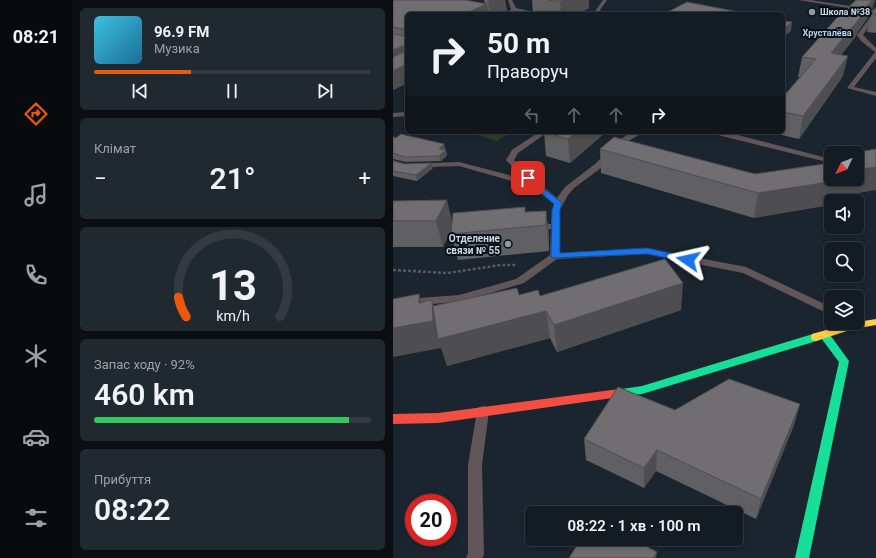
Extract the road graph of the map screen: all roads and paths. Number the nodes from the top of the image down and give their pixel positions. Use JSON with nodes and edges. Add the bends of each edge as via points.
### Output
{"nodes":[{"id":1,"x":510,"y":0,"type":"edge"},
{"id":2,"x":550,"y":0,"type":"edge"},
{"id":3,"x":605,"y":0,"type":"edge"},
{"id":4,"x":800,"y":0,"type":"edge"},
{"id":5,"x":514,"y":9,"type":"junction"},
{"id":6,"x":511,"y":12,"type":"edge"},
{"id":7,"x":527,"y":12,"type":"edge"},
{"id":8,"x":537,"y":12,"type":"edge"},
{"id":9,"x":598,"y":12,"type":"edge"},
{"id":10,"x":876,"y":12,"type":"edge"},
{"id":11,"x":876,"y":51,"type":"edge"},
{"id":12,"x":876,"y":54,"type":"edge"},
{"id":13,"x":876,"y":94,"type":"edge"},
{"id":14,"x":405,"y":114,"type":"edge"},
{"id":15,"x":393,"y":115,"type":"edge"},
{"id":16,"x":541,"y":134,"type":"edge"},
{"id":17,"x":632,"y":134,"type":"edge"},
{"id":18,"x":725,"y":134,"type":"edge"},
{"id":19,"x":824,"y":159,"type":"edge"},
{"id":20,"x":393,"y":162,"type":"edge"},
{"id":21,"x":536,"y":185,"type":"junction"},
{"id":22,"x":558,"y":203,"type":"junction"},
{"id":23,"x":525,"y":225,"type":"edge"},
{"id":24,"x":555,"y":227,"type":"junction"},
{"id":25,"x":555,"y":256,"type":"junction"},
{"id":26,"x":688,"y":260,"type":"junction"},
{"id":27,"x":544,"y":264,"type":"junction"},
{"id":28,"x":674,"y":265,"type":"dead end"},
{"id":29,"x":393,"y":270,"type":"edge"},
{"id":30,"x":393,"y":304,"type":"edge"},
{"id":31,"x":824,"y":308,"type":"edge"},
{"id":32,"x":876,"y":322,"type":"edge"},
{"id":33,"x":864,"y":323,"type":"edge"},
{"id":34,"x":836,"y":330,"type":"edge"},
{"id":35,"x":824,"y":334,"type":"junction"},
{"id":36,"x":483,"y":411,"type":"junction"},
{"id":37,"x":393,"y":419,"type":"edge"},
{"id":38,"x":474,"y":558,"type":"edge"},
{"id":39,"x":802,"y":558,"type":"edge"}],
"edges":[{"from":1,"to":5,"type":"lane"},
{"from":2,"to":8,"type":"lane"},
{"from":3,"to":9,"type":"lane"},
{"from":4,"to":10,"type":"lane"},
{"from":5,"to":6,"type":"lane"},
{"from":5,"to":7,"type":"lane"},
{"from":10,"to":11,"type":"lane","via":[[860,35]]},
{"from":12,"to":13,"type":"lane","via":[[851,88]]},
{"from":14,"to":15,"type":"lane"},
{"from":16,"to":21,"type":"lane","via":[[515,152],[510,160]]},
{"from":17,"to":22,"type":"lane","via":[[617,151],[568,189]]},
{"from":18,"to":19,"type":"lane"},
{"from":20,"to":21,"type":"lane","via":[[406,166],[459,164]]},
{"from":21,"to":22,"type":"lane"},
{"from":22,"to":24,"type":"lane"},
{"from":23,"to":24,"type":"lane"},
{"from":24,"to":25,"type":"lane"},
{"from":25,"to":26,"type":"lane","via":[[647,251]]},
{"from":25,"to":27,"type":"lane"},
{"from":26,"to":28,"type":"lane"},
{"from":26,"to":31,"type":"lane","via":[[745,270]]},
{"from":27,"to":29,"type":"path","via":[[501,265],[447,273]]},
{"from":27,"to":30,"type":"lane","via":[[520,281],[459,299]]},
{"from":32,"to":33,"type":"main road"},
{"from":34,"to":35,"type":"main road"},
{"from":35,"to":36,"type":"main road","via":[[642,390]]},
{"from":35,"to":39,"type":"main road","via":[[844,361]]},
{"from":36,"to":37,"type":"main road","via":[[438,418]]},
{"from":36,"to":38,"type":"lane","via":[[475,465],[477,555]]}]}
